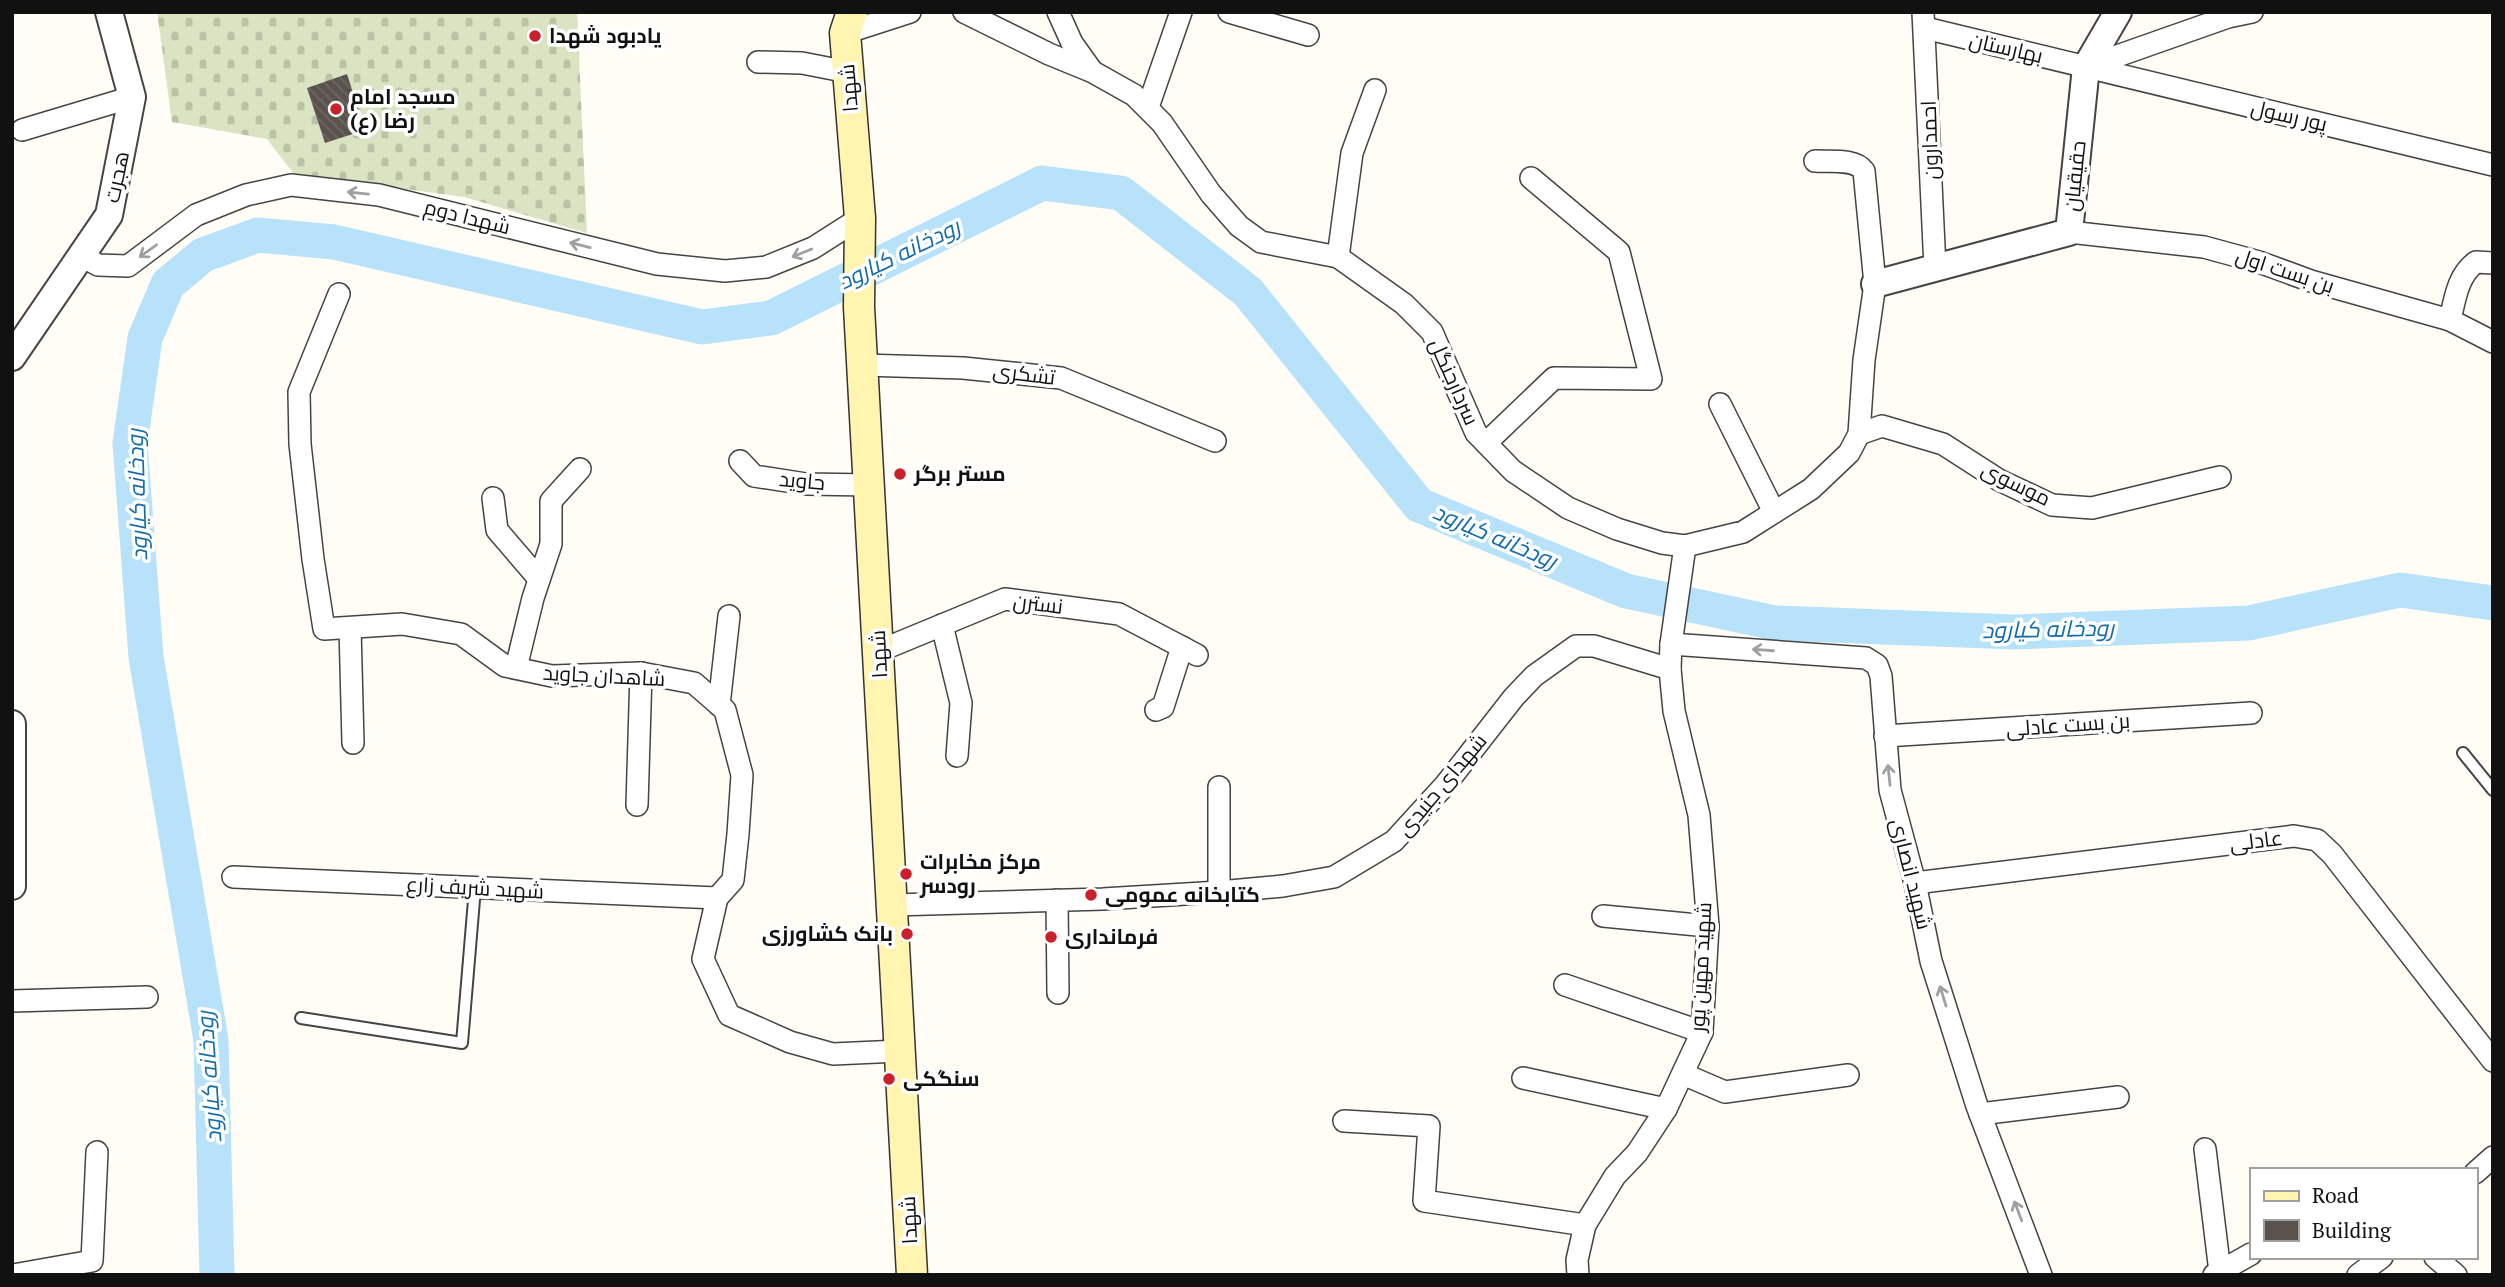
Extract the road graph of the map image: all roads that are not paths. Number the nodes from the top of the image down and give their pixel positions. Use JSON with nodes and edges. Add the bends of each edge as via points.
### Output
{"nodes":[{"id":1,"x":109,"y":12,"type":"edge"},
{"id":2,"x":910,"y":12,"type":"edge"},
{"id":3,"x":964,"y":12,"type":"edge"},
{"id":4,"x":1058,"y":12,"type":"edge"},
{"id":5,"x":1181,"y":12,"type":"edge"},
{"id":6,"x":1229,"y":12,"type":"edge"},
{"id":7,"x":2118,"y":12,"type":"edge"},
{"id":8,"x":2252,"y":12,"type":"edge"},
{"id":9,"x":843,"y":19,"type":"edge"},
{"id":10,"x":1924,"y":20,"type":"edge"},
{"id":11,"x":1308,"y":34,"type":"dead end"},
{"id":12,"x":758,"y":62,"type":"dead end"},
{"id":13,"x":2086,"y":67,"type":"junction"},
{"id":14,"x":848,"y":72,"type":"junction"},
{"id":15,"x":1093,"y":72,"type":"junction"},
{"id":16,"x":1375,"y":90,"type":"dead end"},
{"id":17,"x":132,"y":97,"type":"junction"},
{"id":18,"x":1148,"y":107,"type":"junction"},
{"id":19,"x":22,"y":130,"type":"dead end"},
{"id":20,"x":1815,"y":160,"type":"dead end"},
{"id":21,"x":2493,"y":165,"type":"edge"},
{"id":22,"x":1531,"y":178,"type":"dead end"},
{"id":23,"x":860,"y":218,"type":"junction"},
{"id":24,"x":2069,"y":232,"type":"junction"},
{"id":25,"x":82,"y":256,"type":"junction"},
{"id":26,"x":1338,"y":257,"type":"junction"},
{"id":27,"x":2493,"y":263,"type":"edge"},
{"id":28,"x":1935,"y":268,"type":"junction"},
{"id":29,"x":1875,"y":284,"type":"junction"},
{"id":30,"x":339,"y":294,"type":"dead end"},
{"id":31,"x":2449,"y":320,"type":"junction"},
{"id":32,"x":2493,"y":342,"type":"edge"},
{"id":33,"x":12,"y":358,"type":"edge"},
{"id":34,"x":863,"y":365,"type":"junction"},
{"id":35,"x":1720,"y":404,"type":"dead end"},
{"id":36,"x":1859,"y":434,"type":"junction"},
{"id":37,"x":1215,"y":441,"type":"dead end"},
{"id":38,"x":1486,"y":443,"type":"junction"},
{"id":39,"x":740,"y":461,"type":"dead end"},
{"id":40,"x":580,"y":468,"type":"dead end"},
{"id":41,"x":2220,"y":477,"type":"dead end"},
{"id":42,"x":870,"y":485,"type":"junction"},
{"id":43,"x":494,"y":498,"type":"dead end"},
{"id":44,"x":1774,"y":512,"type":"junction"},
{"id":45,"x":1685,"y":547,"type":"junction"},
{"id":46,"x":539,"y":579,"type":"junction"},
{"id":47,"x":729,"y":616,"type":"dead end"},
{"id":48,"x":942,"y":625,"type":"junction"},
{"id":49,"x":350,"y":628,"type":"junction"},
{"id":50,"x":1672,"y":636,"type":"junction"},
{"id":51,"x":879,"y":650,"type":"junction"},
{"id":52,"x":516,"y":668,"type":"junction"},
{"id":53,"x":1670,"y":669,"type":"junction"},
{"id":54,"x":641,"y":673,"type":"junction"},
{"id":55,"x":719,"y":705,"type":"junction"},
{"id":56,"x":1156,"y":710,"type":"dead end"},
{"id":57,"x":2251,"y":713,"type":"dead end"},
{"id":58,"x":12,"y":724,"type":"edge"},
{"id":59,"x":1885,"y":736,"type":"junction"},
{"id":60,"x":353,"y":743,"type":"dead end"},
{"id":61,"x":2463,"y":753,"type":"dead end"},
{"id":62,"x":957,"y":755,"type":"dead end"},
{"id":63,"x":1219,"y":787,"type":"dead end"},
{"id":64,"x":2493,"y":790,"type":"edge"},
{"id":65,"x":637,"y":805,"type":"dead end"},
{"id":66,"x":233,"y":877,"type":"dead end"},
{"id":67,"x":1915,"y":883,"type":"junction"},
{"id":68,"x":12,"y":887,"type":"edge"},
{"id":69,"x":475,"y":888,"type":"junction"},
{"id":70,"x":1219,"y":892,"type":"junction"},
{"id":71,"x":717,"y":898,"type":"junction"},
{"id":72,"x":1057,"y":900,"type":"junction"},
{"id":73,"x":893,"y":905,"type":"junction"},
{"id":74,"x":1603,"y":916,"type":"dead end"},
{"id":75,"x":1708,"y":926,"type":"junction"},
{"id":76,"x":1565,"y":985,"type":"dead end"},
{"id":77,"x":1058,"y":993,"type":"dead end"},
{"id":78,"x":147,"y":997,"type":"dead end"},
{"id":79,"x":12,"y":1000,"type":"edge"},
{"id":80,"x":301,"y":1018,"type":"dead end"},
{"id":81,"x":1702,"y":1032,"type":"junction"},
{"id":82,"x":899,"y":1051,"type":"junction"},
{"id":83,"x":2491,"y":1055,"type":"edge"},
{"id":84,"x":1683,"y":1074,"type":"junction"},
{"id":85,"x":1849,"y":1075,"type":"dead end"},
{"id":86,"x":1523,"y":1078,"type":"dead end"},
{"id":87,"x":2118,"y":1097,"type":"dead end"},
{"id":88,"x":1666,"y":1109,"type":"junction"},
{"id":89,"x":1980,"y":1114,"type":"junction"},
{"id":90,"x":1344,"y":1121,"type":"dead end"},
{"id":91,"x":2204,"y":1149,"type":"dead end"},
{"id":92,"x":97,"y":1152,"type":"dead end"},
{"id":93,"x":2493,"y":1157,"type":"edge"},
{"id":94,"x":2477,"y":1171,"type":"edge"},
{"id":95,"x":1585,"y":1225,"type":"junction"},
{"id":96,"x":2250,"y":1255,"type":"edge"},
{"id":97,"x":2379,"y":1259,"type":"edge"},
{"id":98,"x":2437,"y":1259,"type":"edge"},
{"id":99,"x":2217,"y":1273,"type":"edge"},
{"id":100,"x":13,"y":1275,"type":"edge"},
{"id":101,"x":912,"y":1275,"type":"edge"},
{"id":102,"x":1578,"y":1275,"type":"edge"},
{"id":103,"x":2041,"y":1275,"type":"edge"},
{"id":104,"x":2358,"y":1275,"type":"edge"},
{"id":105,"x":2456,"y":1275,"type":"edge"}],
"edges":[{"from":1,"to":17,"type":"street","name":"هجرت"},
{"from":2,"to":9,"type":"street"},
{"from":3,"to":15,"type":"street","name":"سردارجنگل"},
{"from":4,"to":15,"type":"street","via":[[1072,43]]},
{"from":5,"to":18,"type":"street"},
{"from":6,"to":11,"type":"street"},
{"from":7,"to":13,"type":"street","name":"حقیقیان"},
{"from":8,"to":13,"type":"street"},
{"from":9,"to":14,"type":"main road","name":"شهدا"},
{"from":10,"to":13,"type":"street","name":"بهارستان"},
{"from":10,"to":28,"type":"street","name":"احمدارون"},
{"from":12,"to":14,"type":"street","via":[[802,63]]},
{"from":13,"to":21,"type":"street","name":"پور رسول"},
{"from":13,"to":24,"type":"street","name":"حقیقیان"},
{"from":14,"to":23,"type":"main road","name":"شهدا"},
{"from":15,"to":18,"type":"street","name":"سردارجنگل"},
{"from":16,"to":26,"type":"street","via":[[1353,153]]},
{"from":17,"to":19,"type":"street"},
{"from":17,"to":25,"type":"street","name":"هجرت","via":[[109,215]]},
{"from":18,"to":26,"type":"street","name":"سردارجنگل","via":[[1239,226],[1261,242]]},
{"from":20,"to":29,"type":"street","via":[[1854,163],[1864,172]]},
{"from":22,"to":38,"type":"street","via":[[1619,252],[1651,379],[1554,378]]},
{"from":23,"to":25,"type":"street","name":"شهدا دوم","one_way":true,"via":[[813,248],[766,267],[725,271],[657,264],[379,195],[291,185],[246,195],[196,215],[128,266],[99,265]]},
{"from":23,"to":34,"type":"main road","name":"شهدا"},
{"from":24,"to":28,"type":"street","name":"حقیقیان"},
{"from":24,"to":31,"type":"street","name":"بن بست اول","via":[[2204,247]]},
{"from":25,"to":33,"type":"street","name":"هجرت"},
{"from":26,"to":38,"type":"street","name":"سردارجنگل","via":[[1404,304],[1432,332],[1476,433]]},
{"from":27,"to":31,"type":"street","via":[[2476,262],[2468,268]]},
{"from":28,"to":29,"type":"street","name":"حقیقیان"},
{"from":29,"to":36,"type":"street"},
{"from":30,"to":49,"type":"street","name":"شاهدان جاوید","via":[[299,393],[300,444],[324,629]]},
{"from":31,"to":32,"type":"street","name":"بن بست اول"},
{"from":34,"to":37,"type":"street","name":"تشکری","via":[[963,368],[1061,378]]},
{"from":34,"to":42,"type":"main road","name":"شهدا"},
{"from":35,"to":44,"type":"street"},
{"from":36,"to":41,"type":"street","name":"موسوی","via":[[1882,426],[1942,444],[2052,505],[2092,508]]},
{"from":36,"to":44,"type":"street","name":"سردارجنگل","via":[[1849,453],[1811,489]]},
{"from":38,"to":45,"type":"street","name":"سردارجنگل","via":[[1513,471],[1568,508],[1617,529]]},
{"from":39,"to":42,"type":"street","name":"جاوید","via":[[754,476],[806,484]]},
{"from":40,"to":46,"type":"street","via":[[551,501],[551,544]]},
{"from":42,"to":51,"type":"main road","name":"شهدا"},
{"from":43,"to":46,"type":"street","via":[[496,530]]},
{"from":44,"to":45,"type":"street","name":"سردارجنگل","via":[[1743,531]]},
{"from":45,"to":50,"type":"street","name":"شهید مهین پور"},
{"from":46,"to":52,"type":"street"},
{"from":47,"to":55,"type":"street"},
{"from":48,"to":51,"type":"street","name":"نسترن"},
{"from":48,"to":56,"type":"street","name":"نسترن","via":[[1004,599],[1119,614],[1190,651],[1163,707]]},
{"from":48,"to":62,"type":"street","via":[[961,703]]},
{"from":49,"to":52,"type":"street","name":"شاهدان جاوید","via":[[402,624],[461,634],[505,666]]},
{"from":49,"to":60,"type":"street"},
{"from":50,"to":53,"type":"street","name":"شهید مهین پور"},
{"from":59,"to":50,"type":"street","name":"شهید انصاری","one_way":true,"via":[[1881,676],[1877,664],[1866,658]]},
{"from":51,"to":73,"type":"main road","name":"شهدا"},
{"from":52,"to":54,"type":"street","name":"شاهدان جاوید","via":[[552,676]]},
{"from":53,"to":70,"type":"street","name":"شهدای جنیدی","via":[[1594,646],[1577,646],[1534,676],[1514,697],[1394,841],[1334,877]]},
{"from":53,"to":75,"type":"street","name":"شهید مهین پور","via":[[1674,711],[1699,815]]},
{"from":54,"to":55,"type":"street","name":"شاهدان جاوید","via":[[694,683]]},
{"from":54,"to":65,"type":"street"},
{"from":55,"to":71,"type":"street","name":"شاهدان جاوید","via":[[725,710],[742,775],[733,880]]},
{"from":57,"to":59,"type":"street","name":"بن بست عادلی"},
{"from":58,"to":68,"type":"street"},
{"from":67,"to":59,"type":"street","name":"شهید انصاری","one_way":true,"via":[[1890,790]]},
{"from":61,"to":64,"type":"lane"},
{"from":63,"to":70,"type":"street"},
{"from":66,"to":69,"type":"street","name":"شهید شریف زارع"},
{"from":67,"to":83,"type":"street","name":"عادلی","via":[[2294,836],[2317,840]]},
{"from":89,"to":67,"type":"street","name":"شهید انصاری","one_way":true,"via":[[1931,961]]},
{"from":69,"to":71,"type":"street","name":"شهید شریف زارع"},
{"from":69,"to":80,"type":"lane","via":[[462,1043]]},
{"from":70,"to":72,"type":"street","name":"شهدای جنیدی"},
{"from":71,"to":82,"type":"street","name":"شاهدان جاوید","via":[[704,959],[729,1014],[790,1042],[833,1054]]},
{"from":72,"to":73,"type":"street","name":"شهدای جنیدی"},
{"from":72,"to":77,"type":"street"},
{"from":73,"to":82,"type":"main road","name":"شهدا"},
{"from":74,"to":75,"type":"street"},
{"from":75,"to":81,"type":"street","name":"شهید مهین پور"},
{"from":76,"to":81,"type":"street"},
{"from":78,"to":79,"type":"street"},
{"from":81,"to":84,"type":"street","name":"شهید مهین پور"},
{"from":82,"to":101,"type":"main road","name":"شهدا"},
{"from":84,"to":85,"type":"street","via":[[1725,1092]]},
{"from":84,"to":88,"type":"street","name":"شهید مهین پور"},
{"from":86,"to":88,"type":"street"},
{"from":87,"to":89,"type":"street"},
{"from":88,"to":95,"type":"street","name":"شهید مهین پور","via":[[1637,1153],[1615,1175]]},
{"from":103,"to":89,"type":"street","name":"شهید انصاری","one_way":true},
{"from":90,"to":95,"type":"street","via":[[1429,1126],[1424,1201]]},
{"from":91,"to":99,"type":"street"},
{"from":92,"to":100,"type":"street","via":[[92,1261]]},
{"from":93,"to":94,"type":"street"},
{"from":95,"to":102,"type":"street","name":"شهید مهین پور"},
{"from":96,"to":99,"type":"street"},
{"from":97,"to":104,"type":"street"},
{"from":98,"to":105,"type":"street"}]}
